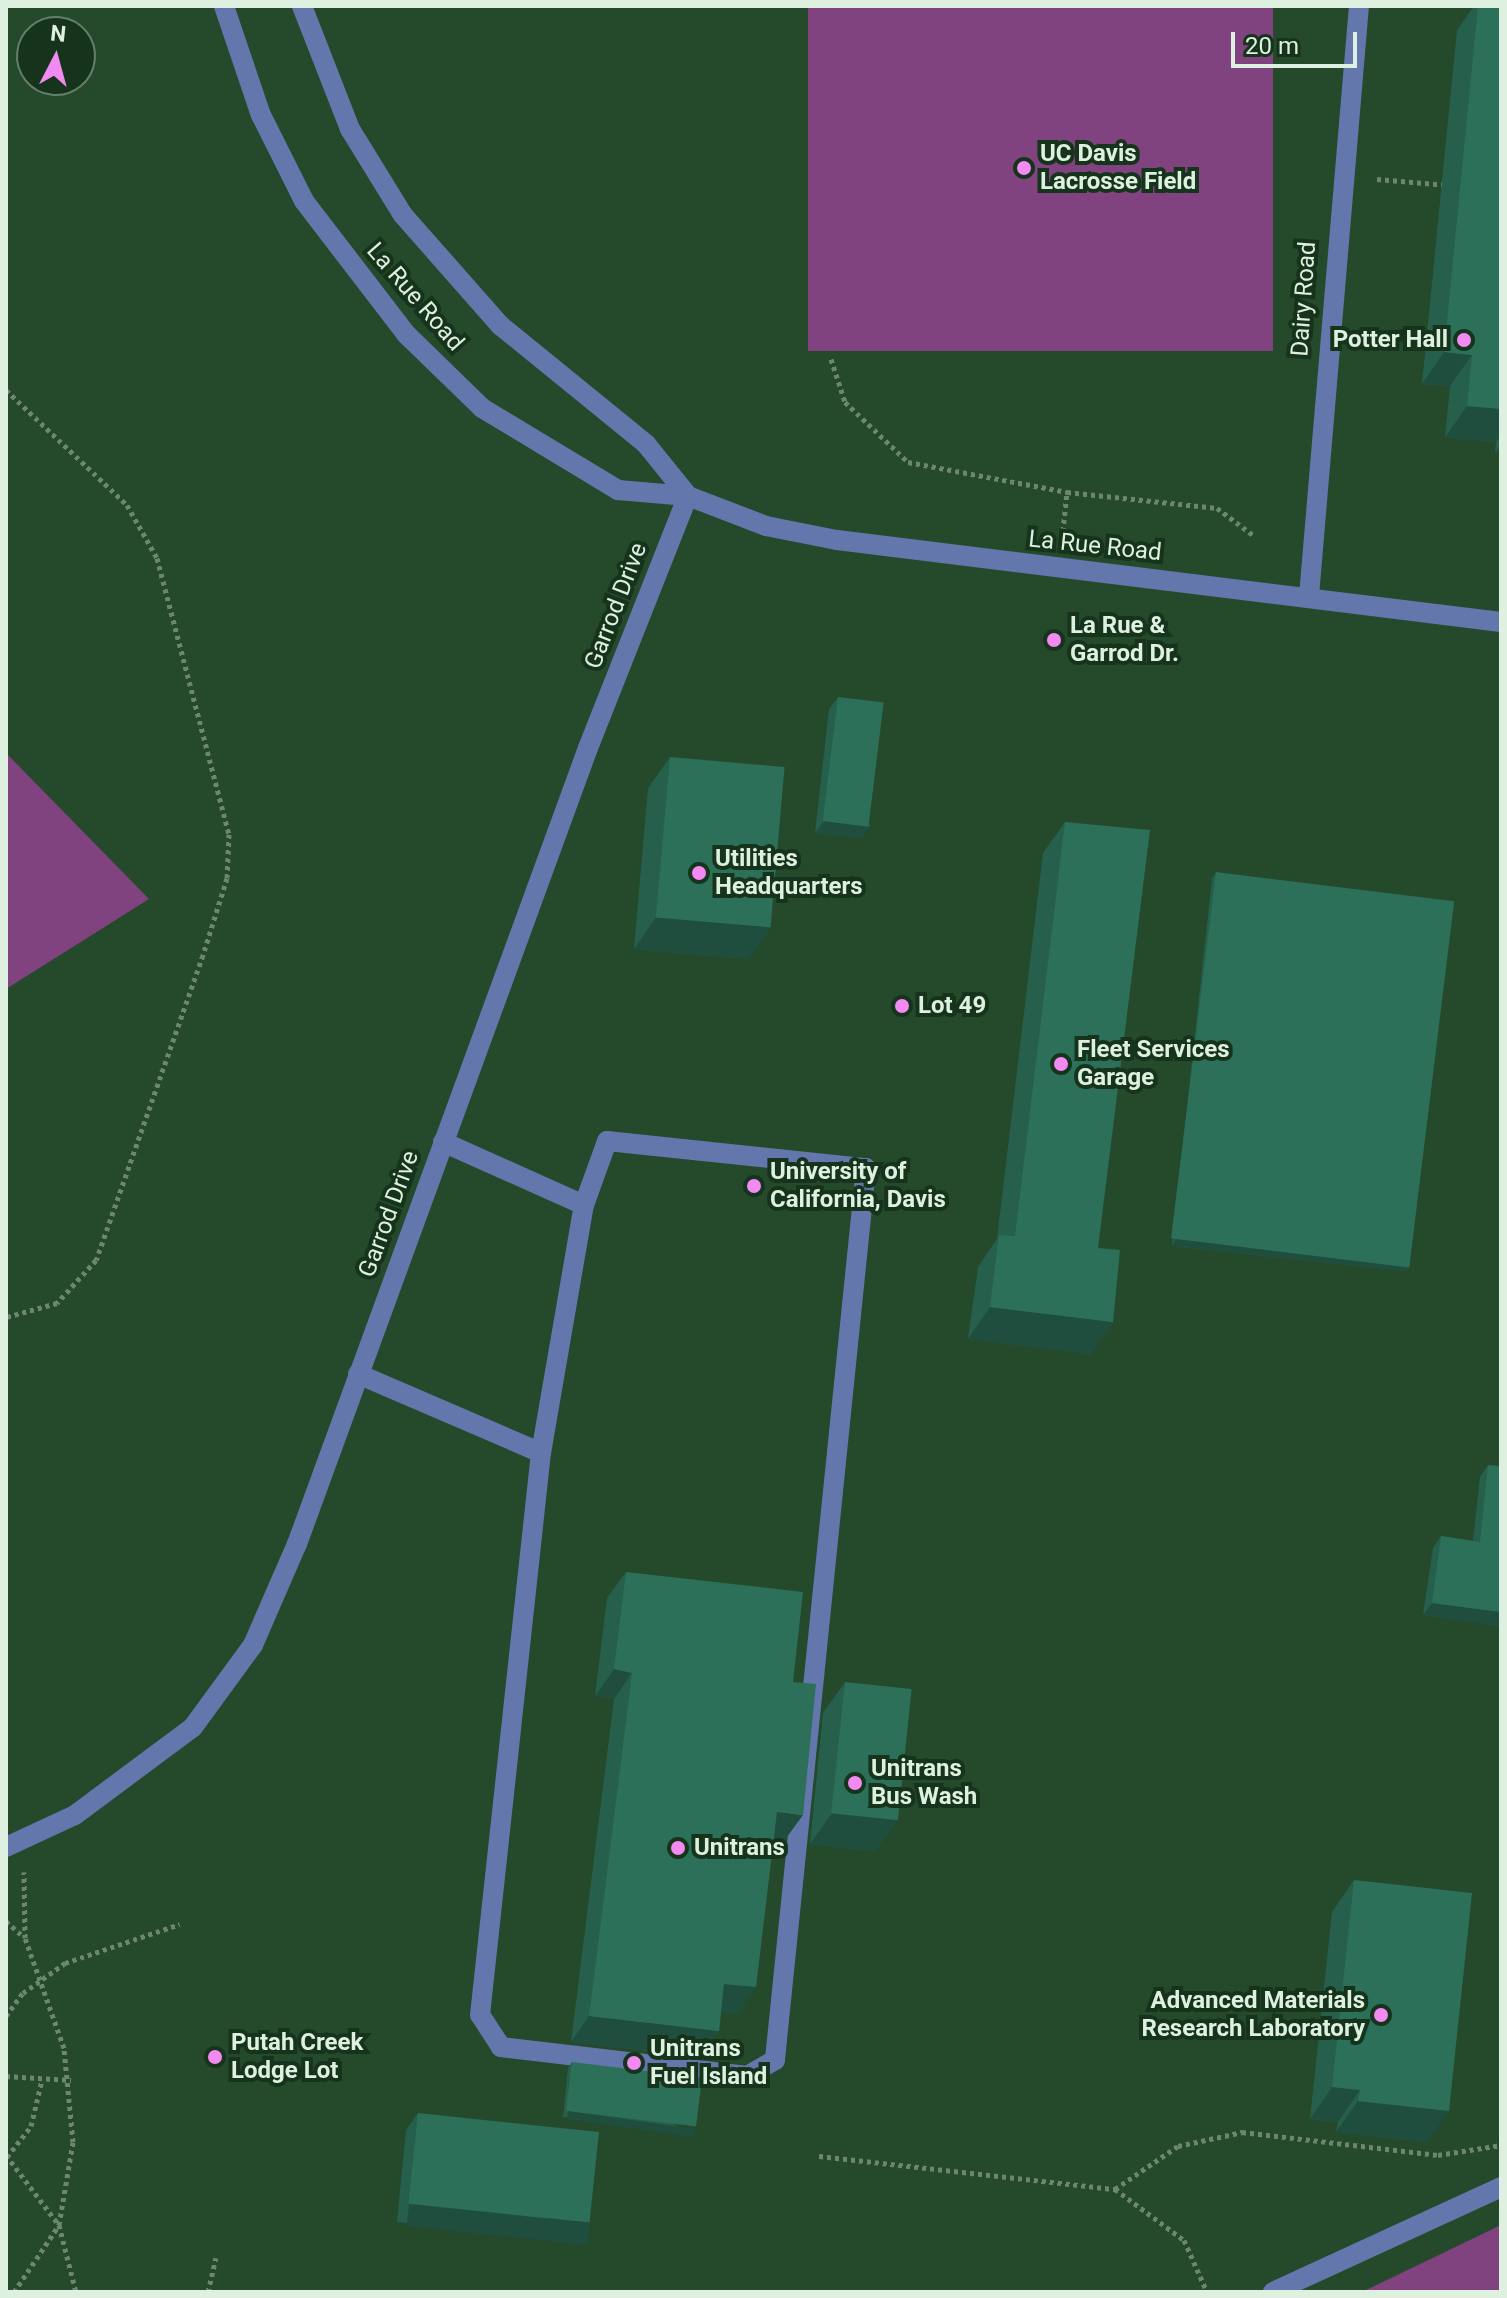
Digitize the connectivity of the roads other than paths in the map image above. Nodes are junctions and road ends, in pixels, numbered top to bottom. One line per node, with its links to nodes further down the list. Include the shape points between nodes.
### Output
1 (224, 6): 4 (street, La Rue Road, via 261,115 304,201 406,334 482,408 551,456 618,490)
2 (302, 6): 4 (street, La Rue Road, via 350,129 403,215 501,326 646,444)
3 (1359, 6): 5 (street, Dairy Road)
4 (688, 496): 5 (street, La Rue Road, via 766,526 837,540); 7 (street, Garrod Drive)
5 (1309, 596): 6 (street, La Rue Road)
6 (1501, 622)
7 (443, 1142): 8 (street); 9 (street, Garrod Drive)
8 (584, 1205): 10 (street); 10 (street, via 607,1141 866,1168 775,2060 747,2076 501,2047 480,2015)
9 (358, 1374): 10 (street); 11 (street, Garrod Drive, via 253,1645 193,1727 75,1815)
10 (541, 1453)
11 (6, 1847)
12 (1501, 2187): 13 (street)
13 (1273, 2292)

